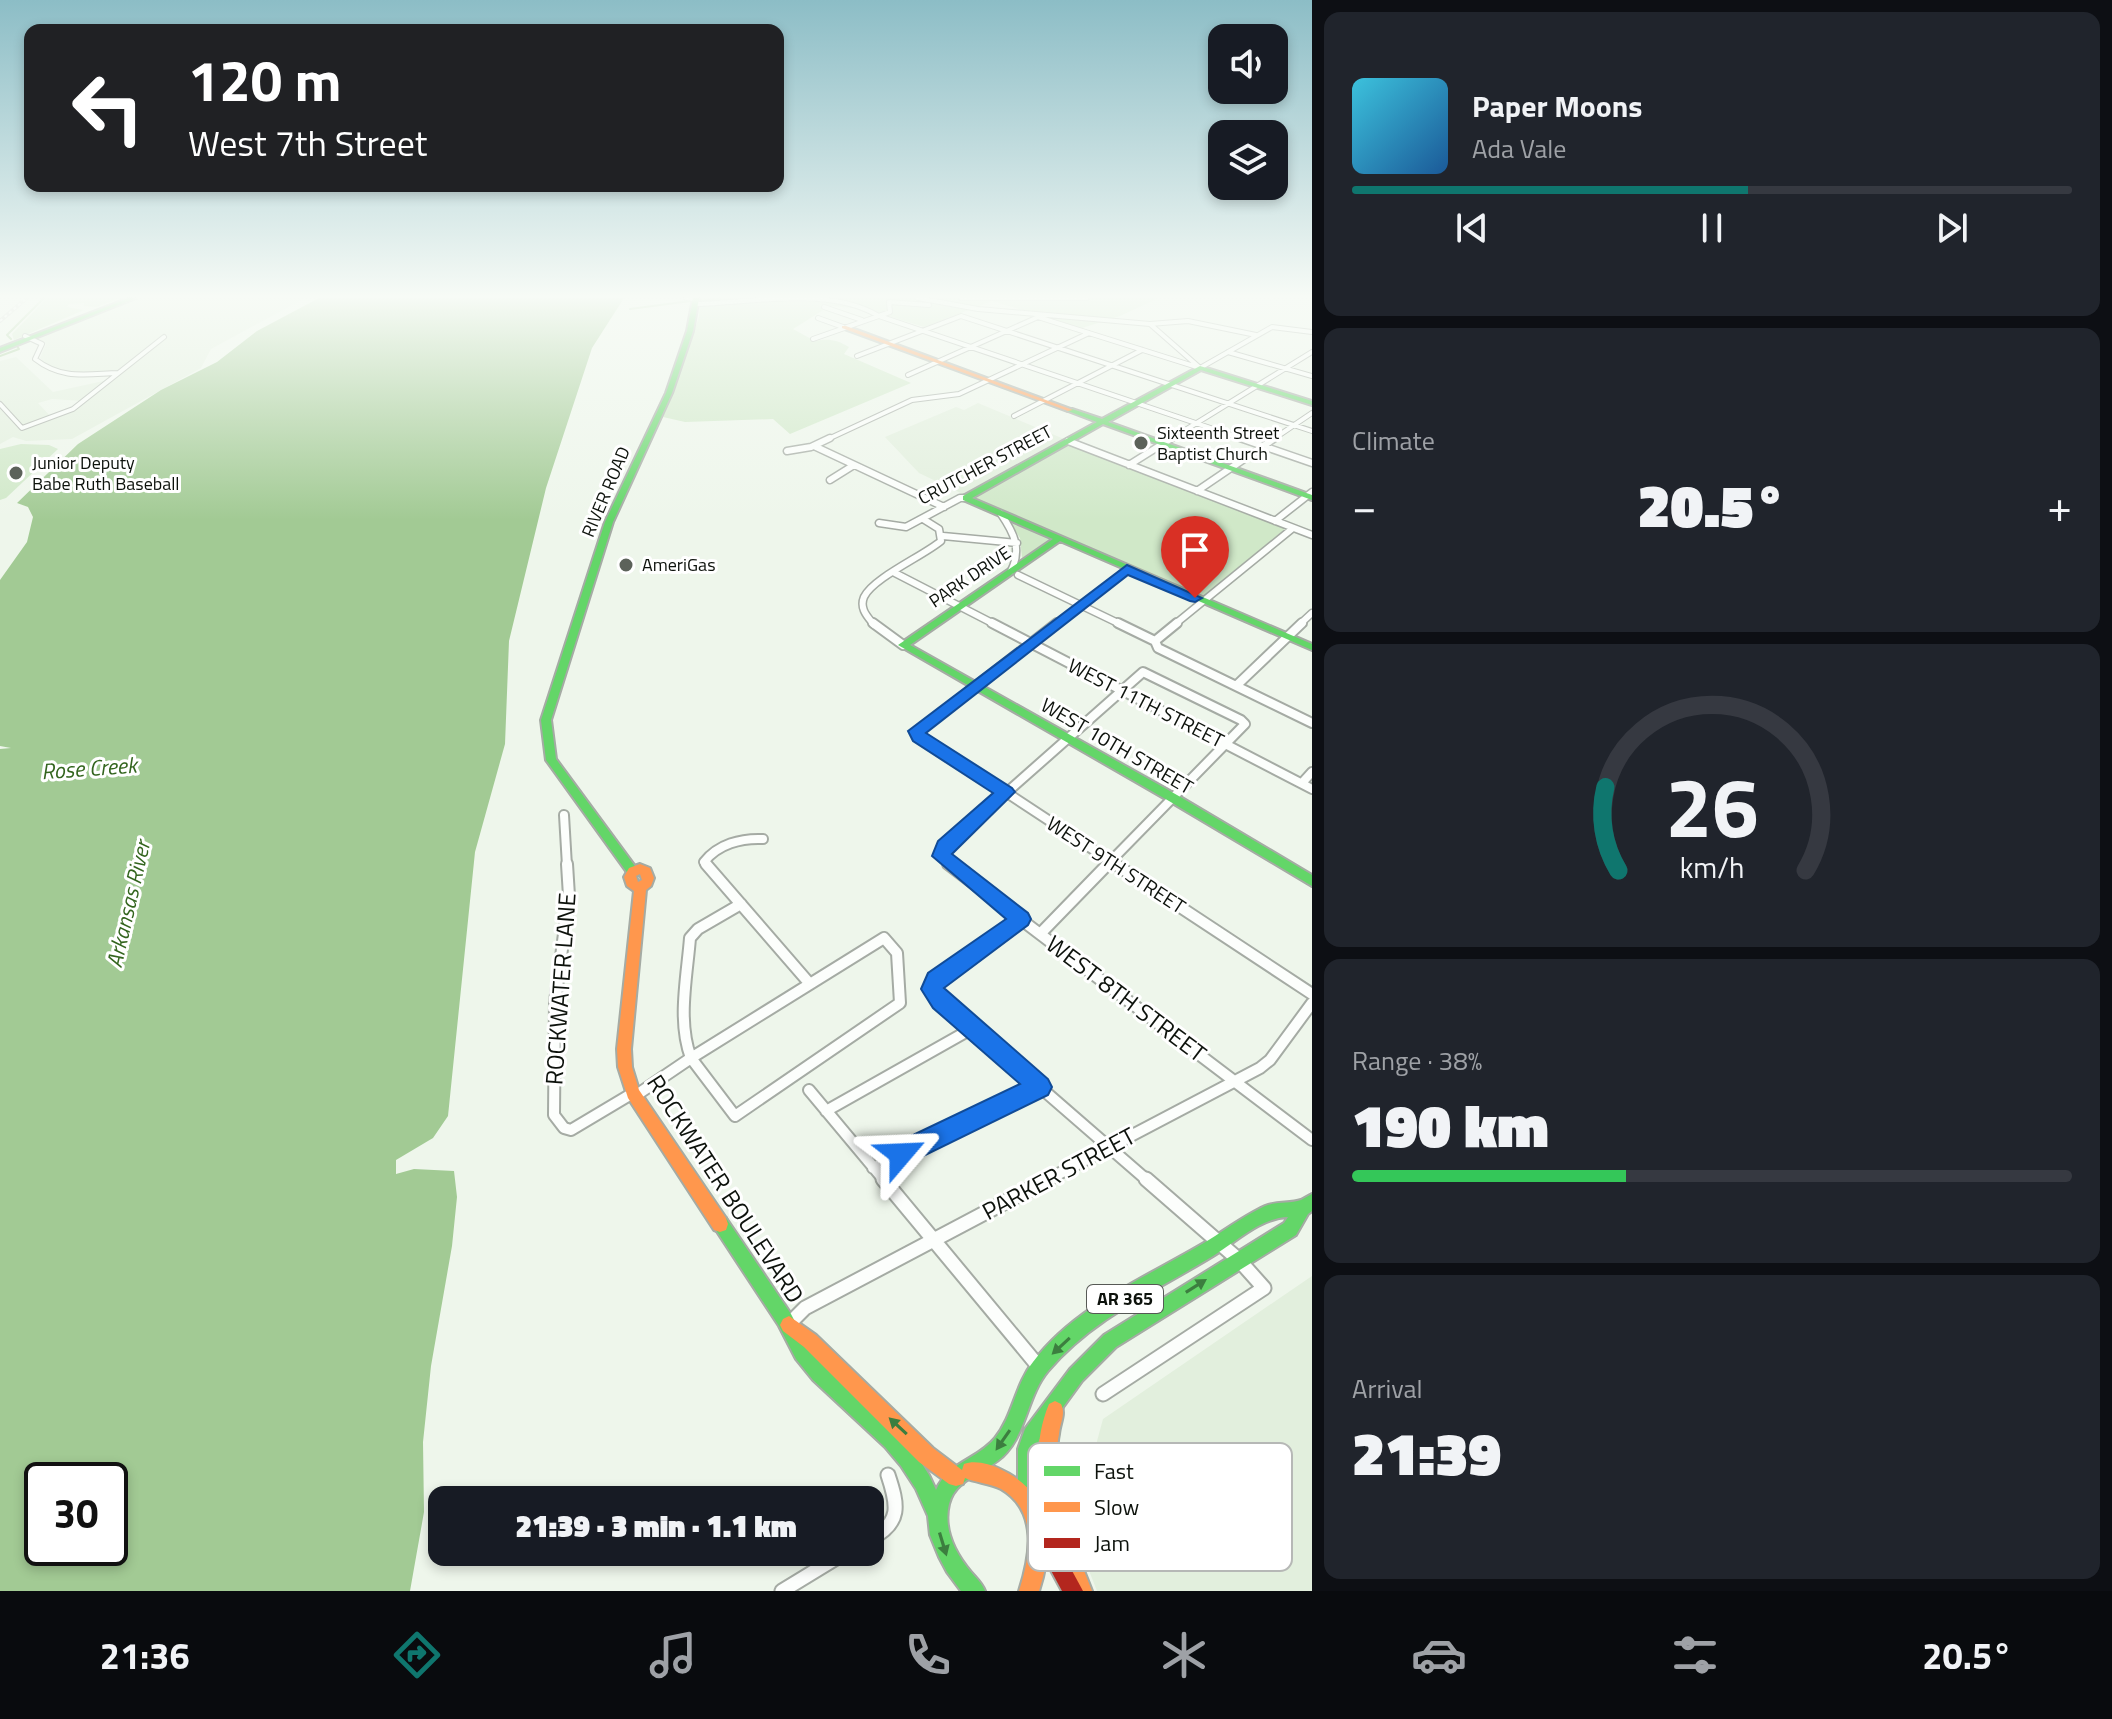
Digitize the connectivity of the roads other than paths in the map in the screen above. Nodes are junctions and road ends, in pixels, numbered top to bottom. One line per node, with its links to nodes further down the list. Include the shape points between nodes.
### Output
1 (50, 372): 12 (street)
2 (676, 372): 70 (street, RIVER ROAD, via 609,522 547,712)
3 (914, 372): 13 (street)
4 (968, 372): 14 (street)
5 (1005, 372): 14 (street)
6 (1052, 372): 15 (street)
7 (1098, 372): 15 (street)
8 (1134, 372): 16 (street)
9 (1192, 372): 16 (street, CRUTCHER STREET)
10 (1214, 372): 17 (street)
11 (1280, 372): 17 (street)
12 (119, 373): 21 (street, via 73,409 22,428)
13 (908, 375)
14 (989, 380): 18 (street); 31 (street, via 959,394 912,400)
15 (1080, 382): 18 (street); 19 (street)
16 (1169, 384): 19 (street, CRUTCHER STREET); 22 (street)
17 (1258, 386): 20 (street); 22 (street)
18 (1045, 400): 24 (street); 25 (street)
19 (1138, 402): 25 (street, CRUTCHER STREET); 26 (street)
20 (1312, 403)
21 (0, 404)
22 (1228, 404): 26 (street); 27 (street)
23 (1312, 413): 27 (street)
24 (1014, 416)
25 (1103, 422): 29 (street, CRUTCHER STREET); 30 (street)
26 (1197, 423): 30 (street); 32 (street)
27 (1294, 425): 28 (street); 32 (street)
28 (1312, 431)
29 (1068, 441): 36 (street); 41 (street, CRUTCHER STREET)
30 (1164, 444): 36 (street); 37 (street)
31 (814, 446): 33 (street); 35 (street)
32 (1265, 446): 34 (street); 37 (street)
33 (787, 451)
34 (1312, 463)
35 (854, 465): 38 (street); 42 (street)
36 (1129, 465): 39 (street)
37 (1232, 469): 39 (street); 40 (street)
38 (830, 480)
39 (1197, 491): 45 (street)
40 (1310, 495): 45 (street)
41 (966, 498): 42 (street, CRUTCHER STREET); 43 (street)
42 (944, 507): 44 (street, CRUTCHER STREET)
43 (1001, 514): 50 (street); 51 (street)
44 (923, 519): 46 (street, CRUTCHER STREET, via 906,527); 49 (street)
45 (1275, 521): 47 (street)
46 (879, 523)
47 (1293, 528): 48 (street); 55 (street)
48 (1312, 535)
49 (943, 536): 51 (street); 53 (street, via 933,549)
50 (1058, 539): 52 (street); 54 (street, PARK DRIVE)
51 (1017, 543): 54 (street)
52 (1127, 570): 55 (street); 56 (street)
53 (895, 573): 57 (street, WEST 11TH STREET); 62 (street, via 869,589 861,606 871,624)
54 (1014, 573): 56 (street); 57 (street, PARK DRIVE)
55 (1205, 601): 59 (street); 60 (street)
56 (1080, 605): 60 (street); 61 (street)
57 (959, 606): 61 (street, WEST 11TH STREET); 62 (street, PARK DRIVE)
58 (1312, 613): 59 (street)
59 (1288, 636): 63 (street); 65 (street)
60 (1155, 641): 65 (street, via 1158,648)
61 (1031, 643): 64 (street); 66 (street, WEST 11TH STREET)
62 (903, 645): 64 (street, WEST 10TH STREET)
63 (1312, 647)
64 (975, 685): 68 (street, WEST 10TH STREET); 74 (street, WEST 9TH STREET, via 916,731)
65 (1236, 686): 67 (street)
66 (1122, 690): 68 (street); 69 (street, WEST 11TH STREET); 69 (street, via 1143,672 1241,720 1245,724)
67 (1312, 723)
68 (1067, 738): 74 (street); 75 (street, WEST 10TH STREET)
69 (1224, 743): 72 (street, WEST 11TH STREET); 75 (street)
70 (547, 750): 91 (street, ROCKWATER BOULEVARD, via 633,872 630,881 640,887 624,1049)
71 (1312, 772): 72 (street)
72 (1302, 783): 73 (street, WEST 11TH STREET)
73 (1312, 789)
74 (1006, 792): 78 (street, WEST 9TH STREET); 81 (street, WEST 8TH STREET, via 941,856)
75 (1173, 798): 78 (street); 79 (street, WEST 10TH STREET)
76 (564, 815): 91 (street, ROCKWATER LANE, via 569,896 555,1002 554,1115 571,1130)
77 (763, 839): 80 (street, via 710,852 704,862)
78 (1111, 861): 82 (street); 84 (street, WEST 9TH STREET)
79 (1312, 881)
80 (741, 904): 83 (street); 87 (street, via 690,938 685,1042)
81 (1021, 919): 82 (street, WEST 8TH STREET); 86 (street, via 936,980 932,989)
82 (1040, 934): 88 (street, WEST 8TH STREET)
83 (810, 984): 87 (street); 87 (street, via 884,938 897,953 900,1003 735,1116)
84 (1312, 994)
85 (1312, 1003): 88 (street, PARKER STREET, via 1270,1060)
86 (973, 1028): 89 (street); 92 (street)
87 (692, 1059): 91 (street)
88 (1235, 1082): 93 (street, WEST 8TH STREET); 94 (street, PARKER STREET)
89 (1040, 1087): 94 (street); 95 (street)
90 (809, 1090): 92 (street)
91 (634, 1094): 100 (street, ROCKWATER BOULEVARD)
92 (826, 1111): 95 (street)
93 (1312, 1140)
94 (1110, 1147): 97 (street, PARKER STREET); 98 (street)
95 (873, 1168): 97 (street)
96 (1307, 1205): 98 (street, AR 365, via 1274,1210); 99 (street, AR 365, via 1290,1229)
97 (934, 1240): 100 (street, PARKER STREET, via 805,1308); 101 (street)
98 (1219, 1242): 99 (street); 101 (street, AR 365, one-way to 101, via 1093,1318)
99 (1239, 1260): 102 (street, via 1264,1288); 103 (street, AR 365, one-way to 99, via 1110,1341)
100 (788, 1325): 107 (street, ROCKWATER BOULEVARD, one-way to 100, via 926,1455); 111 (street, ROCKWATER BOULEVARD, via 807,1359 917,1464)
101 (1040, 1368): 107 (street, AR 365, one-way to 107, via 1006,1439 987,1460)
102 (1103, 1394)
103 (1059, 1400): 104 (street); 105 (street, AR 365)
104 (1029, 1443)
105 (1046, 1443)
106 (1028, 1446): 109 (street)
107 (960, 1474): 110 (street, via 985,1470 1008,1480); 111 (street, via 944,1492)
108 (888, 1475): 112 (street, via 896,1507)
109 (1028, 1484)
110 (1028, 1504)
111 (938, 1518): 114 (street, ROCKWATER BOULEVARD, one-way to 114, via 939,1537)
112 (884, 1531)
113 (823, 1566): 118 (street)
114 (953, 1569): 119 (street, ROCKWATER BOULEVARD); 120 (street)
115 (1037, 1571): 121 (street)
116 (1062, 1571): 122 (street)
117 (1074, 1571): 123 (street, AR 365)
118 (782, 1591)
119 (962, 1591)
120 (975, 1591)
121 (1029, 1591)
122 (1073, 1591)
123 (1082, 1591)

